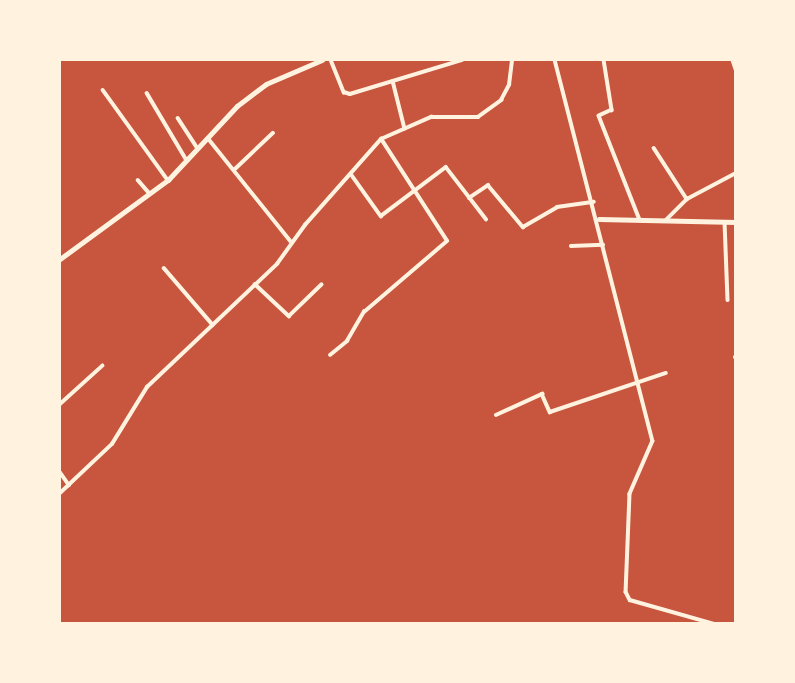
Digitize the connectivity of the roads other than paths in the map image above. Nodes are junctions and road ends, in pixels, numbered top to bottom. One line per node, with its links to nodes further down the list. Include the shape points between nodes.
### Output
1 (322, 60): 15 (main road, via 266,84)
2 (331, 60): 9 (street, via 344,92)
3 (462, 60): 9 (street)
4 (512, 60): 13 (street, via 502,100 478,117 431,117)
5 (555, 60): 29 (street)
6 (604, 60): 32 (street, via 612,110 600,116)
7 (733, 60): 8 (street)
8 (736, 69)
9 (393, 81): 13 (street)
10 (103, 90): 24 (street)
11 (146, 93): 19 (street)
12 (178, 118): 17 (street)
13 (405, 129): 16 (street)
14 (273, 133): 20 (street)
15 (207, 137): 17 (main road); 20 (street)
16 (382, 139): 22 (street); 25 (street)
17 (197, 148): 19 (main road)
18 (654, 148): 28 (street)
19 (186, 159): 24 (main road)
20 (235, 169): 36 (street)
21 (736, 173): 28 (street)
22 (351, 174): 25 (street, via 380,216); 36 (street)
23 (138, 180): 26 (street)
24 (168, 180): 26 (main road)
25 (414, 191): 27 (street, via 446,167); 45 (street, via 447,242 364,312 347,341)
26 (150, 195): 39 (main road)
27 (469, 198): 29 (street, via 488,185 523,228 557,207); 30 (street)
28 (687, 199): 33 (street)
29 (594, 202): 31 (street)
30 (486, 219)
31 (599, 219): 32 (main road); 37 (street)
32 (640, 220): 33 (main road)
33 (665, 221): 34 (main road)
34 (725, 222): 35 (main road); 43 (street)
35 (736, 222)
36 (292, 243): 41 (street)
37 (604, 245): 38 (street); 48 (street)
38 (570, 246)
39 (60, 259)
40 (164, 268): 44 (street)
41 (256, 284): 42 (street, via 289,316); 44 (street)
42 (321, 285)
43 (728, 300)
44 (214, 326): 52 (street, via 147,387 112,444)
45 (330, 355)
46 (102, 366): 49 (street)
47 (666, 373): 48 (street)
48 (640, 379): 50 (street, via 550,412 542,394); 54 (street, via 653,441 630,494 626,592 630,600)
49 (60, 404)
50 (496, 415)
51 (60, 472): 52 (street)
52 (69, 485): 53 (street)
53 (60, 493)
54 (715, 624)

